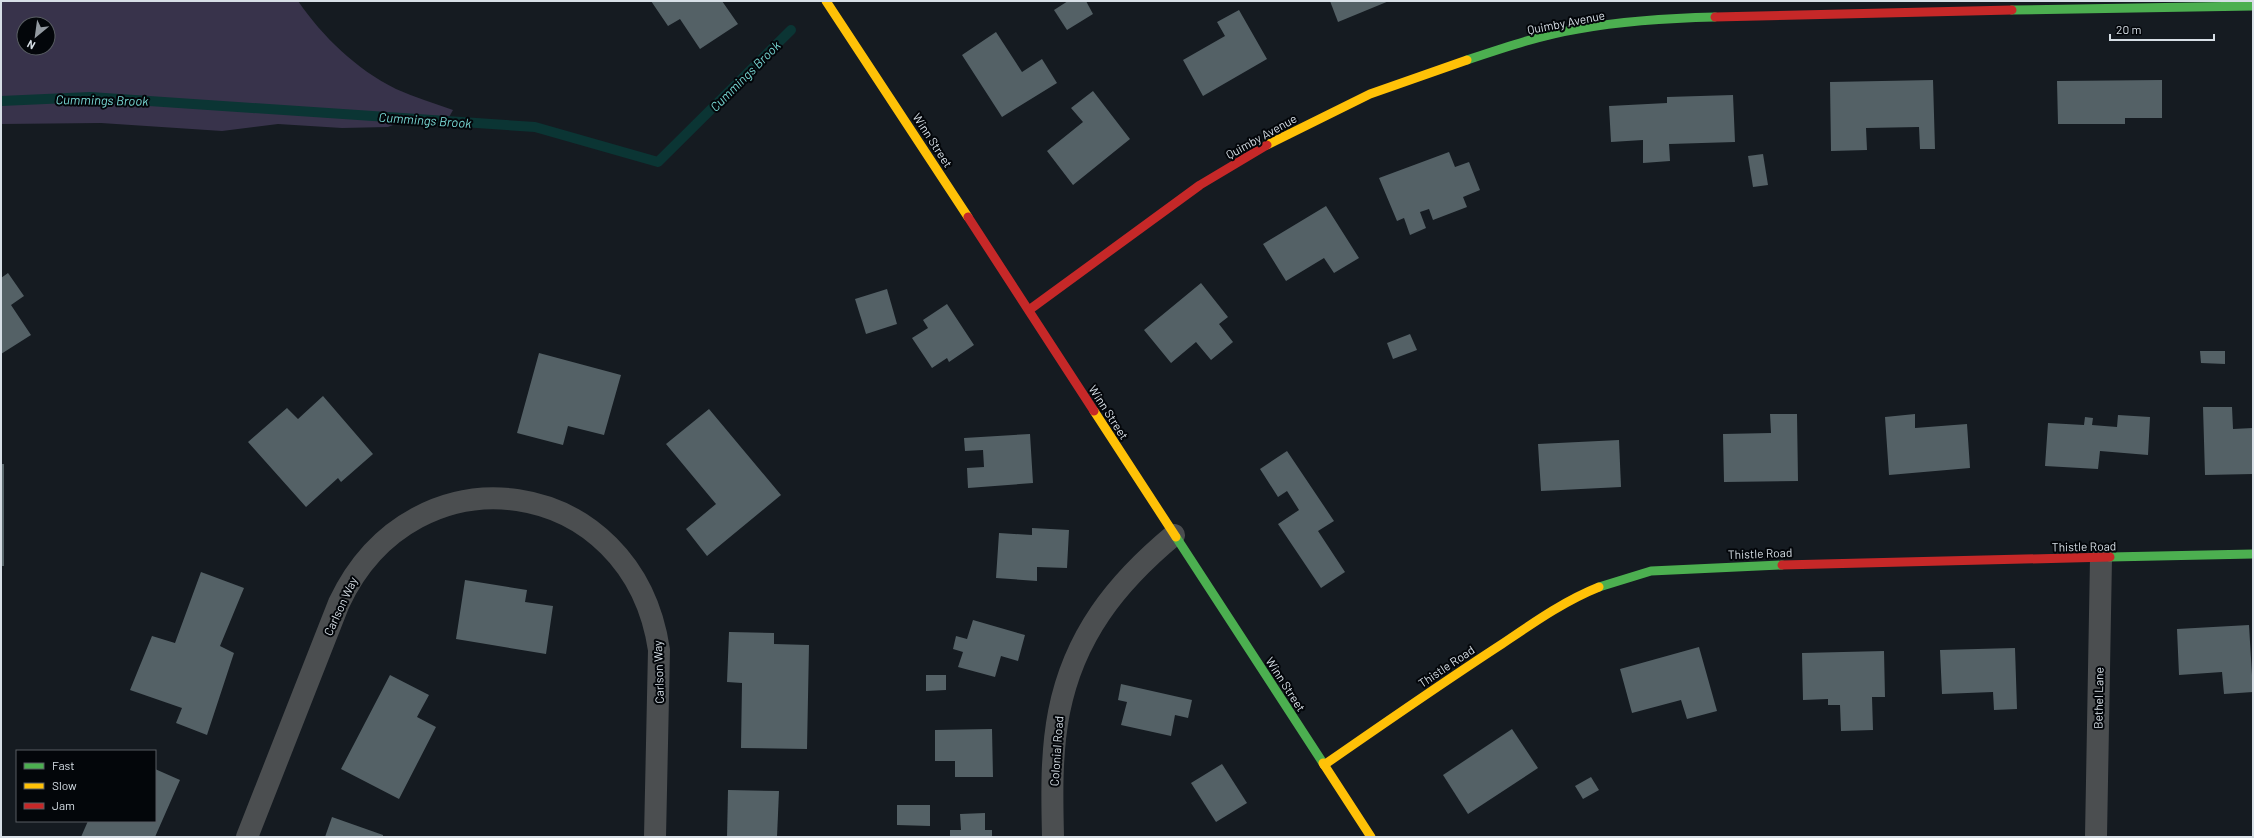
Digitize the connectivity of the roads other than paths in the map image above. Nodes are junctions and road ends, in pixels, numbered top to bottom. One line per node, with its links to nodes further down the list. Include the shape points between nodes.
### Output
1 (826, 1): 3 (street, Winn Street)
2 (2253, 6): 3 (street, Quimby Avenue, via 1678,18 1578,29 1506,47 1370,94 1276,140 1194,189)
3 (1028, 310): 4 (street, Winn Street)
4 (1174, 535): 7 (street, Winn Street); 10 (street, Colonial Road, via 1133,570 1117,589 1089,630 1074,664 1059,712 1054,748)
5 (2253, 554): 6 (street, Thistle Road)
6 (2100, 558): 7 (street, Thistle Road, via 1691,568 1651,572 1614,580 1582,594 1542,618 1455,674); 12 (street, Bethel Lane)
7 (1324, 765): 11 (street, Winn Street)
8 (248, 837): 9 (street, Carlson Way, via 339,603 357,570 382,541 414,518 450,504 488,498 526,501 551,509 580,523 596,534 624,561 644,594 656,630 659,656)
9 (655, 837)
10 (1053, 837)
11 (1371, 837)
12 (2096, 837)

